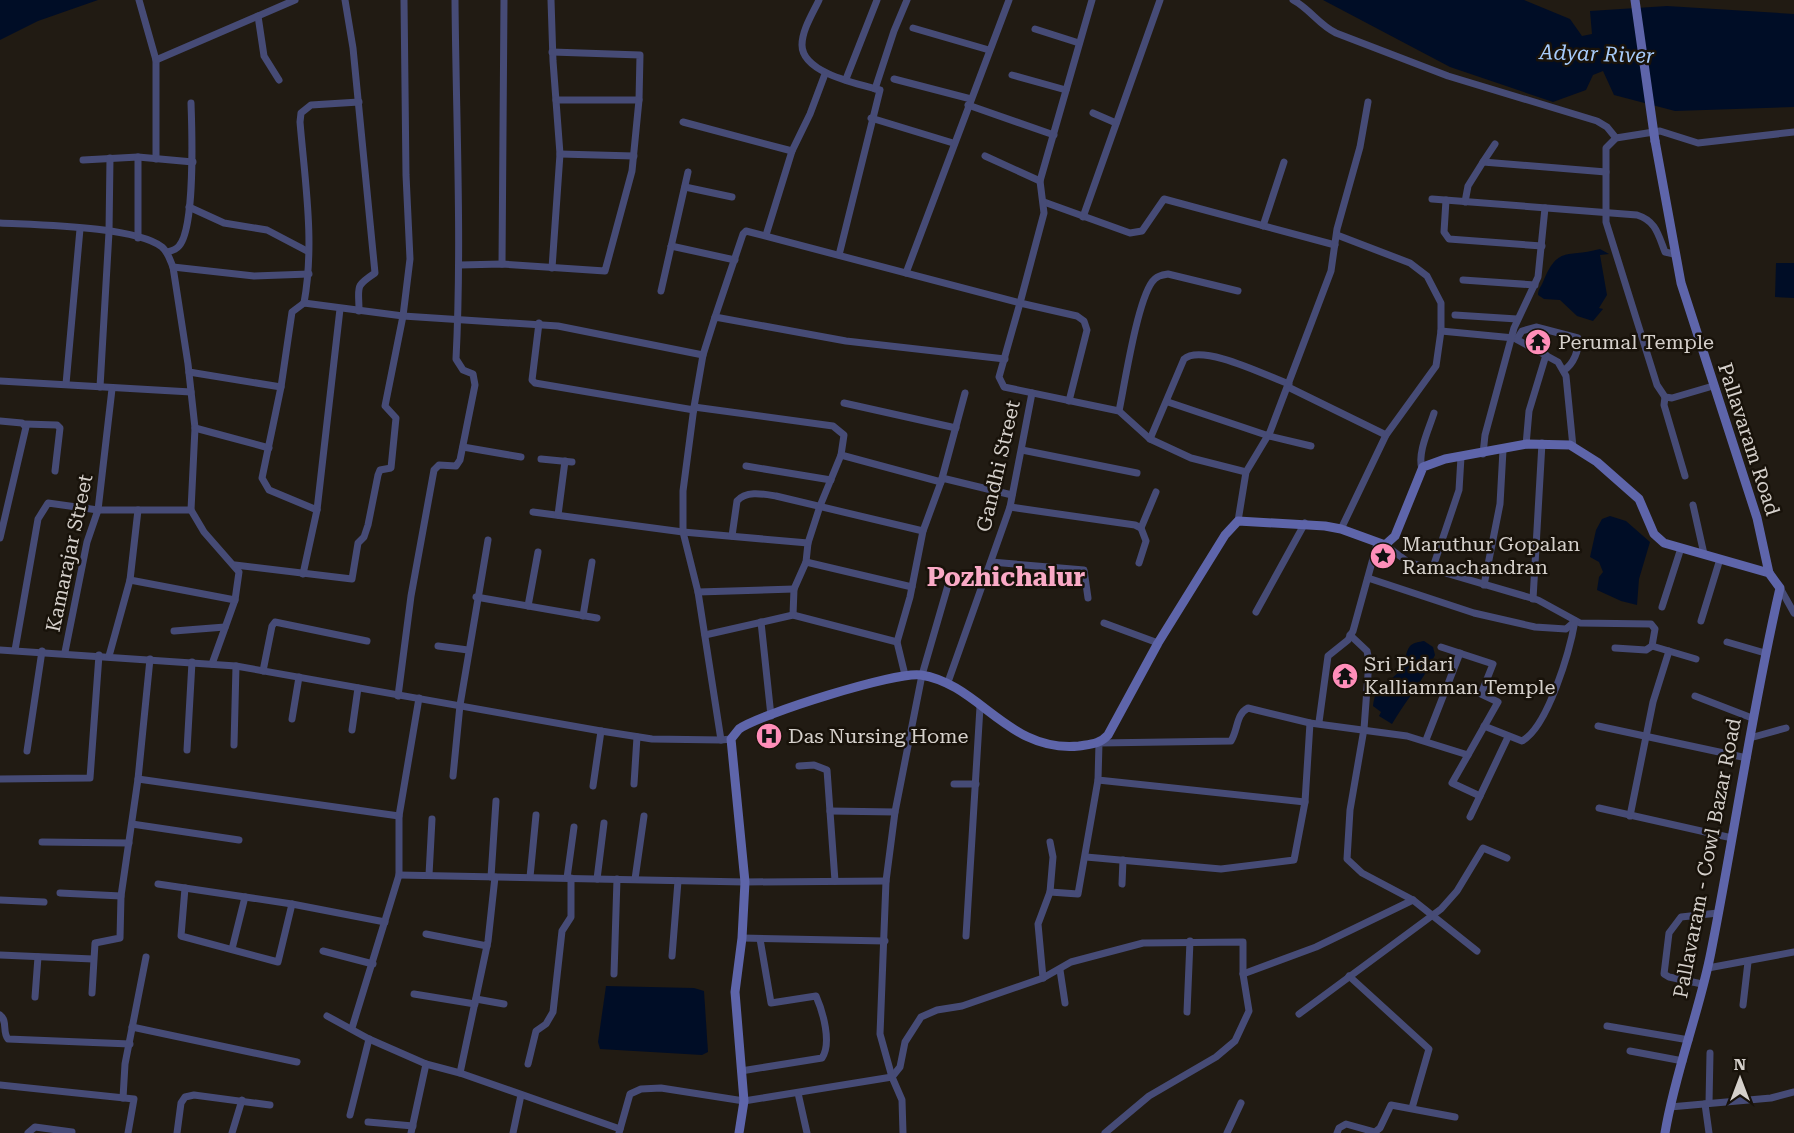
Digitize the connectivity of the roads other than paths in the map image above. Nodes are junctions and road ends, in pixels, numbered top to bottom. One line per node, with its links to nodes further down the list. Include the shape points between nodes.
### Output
1 (139, 0): 22 (street)
2 (295, 0): 16 (street)
3 (345, 0): 32 (street)
4 (404, 0): 99 (street, via 410,259)
5 (455, 0): 85 (street)
6 (504, 0): 84 (street)
7 (551, 0): 21 (street)
8 (819, 0): 23 (street, via 802,45 806,56)
9 (877, 0): 25 (street)
10 (907, 0): 28 (street)
11 (1009, 0): 20 (street)
12 (1092, 0): 19 (street)
13 (1160, 0): 39 (street)
14 (1293, 0): 42 (street, via 1306,7 1328,30 1454,78 1596,122)
15 (1635, 0): 81 (street, Pallavaram Road, bridge)
16 (258, 16): 22 (street); 27 (street, via 264,56)
17 (913, 28): 20 (street)
18 (1035, 29): 19 (street)
19 (1079, 43): 29 (street)
20 (989, 50): 33 (street)
21 (552, 52): 30 (street); 31 (street, via 640,55)
22 (156, 60): 51 (street)
23 (825, 74): 25 (street); 45 (street)
24 (1012, 75): 29 (street)
25 (846, 79): 28 (street)
26 (894, 79): 33 (street)
27 (279, 80)
28 (875, 89): 37 (street, via 879,90)
29 (1066, 90): 41 (street)
30 (556, 100): 31 (street); 46 (street)
31 (639, 100): 47 (street)
32 (359, 102): 79 (street, via 311,105 301,113 310,216); 97 (street, via 375,273 359,286)
33 (969, 102): 41 (street); 43 (street)
34 (1368, 102): 74 (street)
35 (191, 103): 53 (street)
36 (1093, 113): 39 (street)
37 (871, 118): 43 (street); 82 (street)
38 (683, 122): 45 (street)
39 (1116, 123): 68 (street)
40 (1794, 132): 42 (street, via 1698,143 1660,131)
41 (1054, 135): 58 (street)
42 (1617, 138): 57 (street, via 1606,148)
43 (953, 143): 88 (street)
44 (1495, 144): 55 (street)
45 (792, 151): 73 (street)
46 (561, 154): 47 (street); 87 (street)
47 (634, 156): 87 (street, via 605,271)
48 (985, 156): 58 (street)
49 (138, 157): 50 (street); 51 (street); 75 (street)
50 (110, 158): 52 (street); 72 (street)
51 (156, 159): 53 (street)
52 (83, 160)
53 (193, 162): 65 (street)
54 (1284, 162): 70 (street)
55 (1483, 162): 57 (street); 64 (street, via 1468,186)
56 (688, 172): 59 (street)
57 (1606, 172): 67 (street)
58 (1040, 181): 63 (street)
59 (685, 187): 60 (street); 77 (street)
60 (732, 196)
61 (1432, 199): 62 (street)
62 (1446, 200): 64 (street); 78 (street, via 1444,232 1449,239)
63 (1044, 202): 68 (street); 95 (street)
64 (1465, 202): 66 (street)
65 (189, 207): 79 (street, via 224,223 267,230); 80 (street, via 181,245)
66 (1545, 208): 67 (street); 78 (street)
67 (1605, 213): 81 (street, via 1648,219 1655,226 1665,252); 121 (street, via 1657,385)
68 (1083, 217): 70 (street, via 1137,234 1164,199)
69 (0, 222): 71 (street)
70 (1263, 226): 76 (street)
71 (80, 229): 72 (street); 112 (street)
72 (109, 232): 75 (street); 115 (street)
73 (766, 235): 82 (street); 83 (street, via 744,232)
74 (1337, 235): 76 (street); 104 (street, via 1410,263 1427,276 1441,303)
75 (138, 238): 80 (street)
76 (1335, 245): 113 (street, via 1331,271)
77 (671, 246): 83 (street); 92 (street)
78 (1542, 246): 91 (street)
79 (307, 250): 89 (street)
80 (167, 252): 86 (street)
81 (1674, 254): 114 (street, Pallavaram Road)
82 (839, 255): 88 (street)
83 (735, 260): 101 (street)
84 (502, 264): 85 (street); 87 (street)
85 (460, 265): 100 (street)
86 (173, 267): 89 (street, via 254,276); 110 (street)
87 (552, 268)
88 (906, 273): 95 (street)
89 (309, 274): 94 (street)
90 (1463, 280): 91 (street)
91 (1534, 285): 102 (street)
92 (661, 291)
93 (1238, 291): 126 (street, via 1168,274 1152,282 1142,306)
94 (304, 303): 96 (street); 116 (street, via 292,312)
95 (1020, 303): 108 (street); 122 (street, via 1084,321 1087,330)
96 (340, 309): 97 (street); 164 (street)
97 (359, 311): 99 (street)
98 (1455, 315): 102 (street)
99 (403, 316): 100 (street); 189 (street, via 385,406 396,418 391,466 378,475 368,525 358,543 353,578)
100 (458, 317): 103 (street); 138 (street, via 458,364 473,374 475,385)
101 (715, 317): 106 (street); 108 (street, via 846,341)
102 (1517, 319): 105 (street)
103 (539, 323): 106 (street); 125 (street, via 532,380 535,383)
104 (1441, 331): 105 (street); 132 (street, via 1436,366 1430,378)
105 (1514, 338): 107 (street); 109 (street, via 1536,327 1578,338 1571,364); 143 (street)
106 (703, 355): 125 (street)
107 (1546, 355): 109 (street); 136 (street, via 1534,391)
108 (1005, 358): 120 (street, via 999,377 1004,387)
109 (1564, 370): 139 (street)
110 (189, 372): 116 (street); 118 (street)
111 (0, 381): 112 (street)
112 (66, 384): 115 (street)
113 (1288, 385): 123 (street, via 1196,353 1184,359); 132 (street); 133 (street)
114 (1713, 386): 121 (street); 188 (street, Pallavaram Road, via 1757,518)
115 (100, 387): 117 (street)
116 (281, 387): 140 (street)
117 (112, 389): 118 (street); 161 (street, Kamarajar Street)
118 (191, 392): 130 (street)
119 (965, 393): 131 (street)
120 (1032, 393): 122 (street); 141 (street, Gandhi Street)
121 (1665, 397): 153 (street)
122 (1069, 401): 126 (street)
123 (1168, 402): 133 (street); 134 (street)
124 (844, 403): 131 (street)
125 (694, 408): 144 (street, via 833,426 844,435); 172 (street, via 683,491)
126 (1119, 411): 134 (street)
127 (1434, 413): 149 (street, via 1426,435)
128 (0, 420): 129 (street)
129 (26, 424): 150 (street, via 60,428); 174 (street)
130 (195, 428): 140 (street); 163 (street)
131 (956, 428): 155 (street)
132 (1386, 435): 170 (street)
133 (1269, 436): 137 (street); 151 (street)
134 (1150, 439): 151 (street, via 1191,458)
135 (1542, 443): 136 (street); 139 (street); 200 (street)
136 (1526, 445): 142 (street)
137 (1311, 446)
138 (463, 447): 145 (street); 246 (street, via 456,466 439,465 434,470)
139 (1573, 447): 178 (street, via 1597,462 1639,499 1658,539)
140 (269, 448): 164 (street, via 262,478 268,490)
141 (1022, 450): 152 (street); 157 (street, Gandhi Street)
142 (1503, 450): 143 (street); 193 (street, via 1500,504)
143 (1483, 454): 146 (street)
144 (841, 455): 154 (street); 155 (street)
145 (521, 457)
146 (1461, 458): 149 (street, via 1428,464); 187 (street, via 1459,490)
147 (541, 459): 166 (street, via 568,461)
148 (746, 465): 154 (street)
149 (1422, 469): 177 (street, via 1395,536)
150 (55, 471)
151 (1246, 472): 167 (street)
152 (1137, 473)
153 (1685, 476)
154 (831, 480): 159 (street)
155 (941, 480): 157 (street); 171 (street)
156 (1156, 492): 169 (street)
157 (1012, 495): 160 (street, Gandhi Street)
158 (1693, 505): 180 (street)
159 (820, 506): 171 (street); 173 (street, via 765,494 740,497); 176 (street)
160 (1010, 507): 169 (street); 184 (street, Gandhi Street)
161 (98, 510): 162 (street); 226 (street, via 48,503 44,507 38,519); 230 (street, Kamarajar Street, via 87,542)
162 (138, 510): 163 (street); 192 (street)
163 (191, 510): 186 (street, via 219,551)
164 (317, 510): 189 (street)
165 (533, 512): 166 (street)
166 (558, 515): 172 (street)
167 (1238, 521): 168 (street); 220 (street, via 1225,535)
168 (1305, 524): 170 (street); 204 (street)
169 (1141, 528): 185 (street, via 1146,541)
170 (1341, 529): 177 (street)
171 (923, 531): 194 (street)
172 (683, 532): 173 (street); 197 (street)
173 (732, 537): 176 (street)
174 (0, 538)
175 (488, 540): 198 (street)
176 (808, 543): 183 (street)
177 (1381, 544): 187 (street, via 1408,562); 191 (street)
178 (1681, 548): 180 (street); 203 (street)
179 (538, 552): 202 (street)
180 (1704, 554): 181 (street)
181 (1720, 559): 188 (street); 210 (street)
182 (592, 562): 207 (street)
183 (806, 562): 194 (street); 196 (street)
184 (991, 562): 199 (street, via 1084,570); 244 (street, Gandhi Street)
185 (1139, 563)
186 (236, 565): 189 (street); 201 (street, via 239,572)
187 (1432, 570): 193 (street)
188 (1769, 573): 195 (street)
189 (303, 574)
190 (951, 575): 242 (street)
191 (1368, 578): 209 (street, via 1474,613 1535,627 1566,629); 216 (street)
192 (130, 580): 201 (street); 234 (street)
193 (1484, 585): 200 (street)
194 (912, 587): 218 (street)
195 (1780, 588): 205 (street); 232 (street, Pallavaram - Cowl Bazar Road)
196 (794, 589): 197 (street); 206 (street)
197 (698, 592): 215 (street)
198 (476, 597): 202 (street); 227 (street)
199 (1088, 598)
200 (1533, 599): 209 (street, via 1551,605)
201 (235, 600): 213 (street)
202 (528, 606): 207 (street)
203 (1662, 607)
204 (1256, 612)
205 (1794, 613)
206 (793, 615): 211 (street); 218 (street)
207 (583, 616): 208 (street)
208 (597, 618)
209 (1575, 621): 222 (street, via 1599,625 1651,624 1655,629); 264 (street, via 1566,665 1532,733 1522,741)
210 (1701, 621)
211 (761, 622): 215 (street); 251 (street)
212 (1104, 623): 220 (street)
213 (225, 627): 214 (street); 238 (street)
214 (174, 631)
215 (705, 635): 268 (street)
216 (1350, 635): 254 (street, via 1328,656); 259 (street, via 1367,651)
217 (367, 641): 240 (street, via 275,622)
218 (897, 642): 241 (street)
219 (1727, 642): 232 (street)
220 (1158, 643): 269 (street, via 1108,735)
221 (438, 646): 227 (street)
222 (1652, 646): 224 (street, via 1646,650); 229 (street)
223 (1441, 647): 231 (street)
224 (1615, 648)
225 (0, 650): 226 (street)
226 (15, 650): 228 (street)
227 (468, 650): 249 (street)
228 (42, 651): 230 (street); 272 (street)
229 (1669, 651): 236 (street); 262 (street, via 1653,702)
230 (65, 652): 233 (street)
231 (1460, 653): 256 (street, via 1493,664 1481,694 1498,702); 267 (street)
232 (1766, 653): 252 (street, Pallavaram - Cowl Bazar Road)
233 (99, 655): 234 (street); 277 (street, via 90,778)
234 (109, 656): 235 (street)
235 (150, 659): 237 (street); 278 (street)
236 (1696, 659)
237 (192, 662): 238 (street); 271 (street)
238 (212, 664): 239 (street)
239 (236, 666): 240 (street); 270 (street)
240 (263, 671): 243 (street)
241 (905, 675): 242 (street); 251 (street, via 838,692)
242 (922, 675): 244 (street); 289 (street)
243 (299, 677): 245 (street); 253 (street)
244 (948, 682): 250 (street)
245 (358, 688): 246 (street); 260 (street)
246 (398, 696): 248 (street)
247 (1695, 696): 252 (street)
248 (419, 698): 249 (street); 291 (street)
249 (459, 705): 261 (street); 276 (street)
250 (980, 707): 269 (street, via 1043,743); 282 (street)
251 (771, 716): 266 (street, via 744,725)
252 (1752, 718): 265 (street, Pallavaram - Cowl Bazar Road)
253 (292, 719)
254 (1319, 722): 255 (street); 259 (street)
255 (1310, 723): 269 (street, via 1248,708 1240,714 1231,741); 286 (street)
256 (1484, 726): 264 (street); 273 (street)
257 (1598, 726): 262 (street)
258 (1786, 728): 265 (street)
259 (1364, 729): 267 (street); 327 (street, via 1350,810 1347,859 1362,873)
260 (352, 730)
261 (601, 731): 263 (street); 283 (street)
262 (1648, 736): 274 (street); 293 (street)
263 (637, 737): 268 (street); 280 (street)
264 (1508, 737): 284 (street)
265 (1750, 738): 274 (street, Pallavaram - Cowl Bazar Road)
266 (731, 739): 268 (street); 318 (street)
267 (1426, 740): 273 (street)
268 (721, 741)
269 (1099, 743): 279 (street)
270 (234, 745)
271 (186, 750)
272 (27, 751)
273 (1468, 755): 284 (street, via 1452,783)
274 (1747, 758): 299 (street, Pallavaram - Cowl Bazar Road)
275 (799, 766): 288 (street, via 814,765 828,770)
276 (453, 776)
277 (0, 779)
278 (138, 779): 291 (street); 297 (street)
279 (1098, 780): 286 (street); 304 (street)
280 (634, 784)
281 (954, 784): 282 (street)
282 (976, 784): 334 (street)
283 (593, 786)
284 (1480, 796): 294 (street)
285 (496, 801): 309 (street)
286 (1305, 802): 306 (street, via 1294,860 1221,869)
287 (1599, 808): 293 (street)
288 (830, 811): 289 (street); 316 (street)
289 (895, 812): 317 (street)
290 (536, 815): 310 (street)
291 (399, 816): 307 (street)
292 (644, 816): 314 (street)
293 (1630, 816): 299 (street)
294 (1470, 817)
295 (432, 819): 308 (street)
296 (604, 823): 312 (street)
297 (132, 824): 300 (street); 303 (street)
298 (574, 827): 311 (street)
299 (1732, 838): 330 (street, Pallavaram - Cowl Bazar Road)
300 (239, 840)
301 (42, 842): 303 (street)
302 (1050, 842): 322 (street)
303 (129, 843): 324 (street)
304 (1086, 857): 306 (street); 322 (street, via 1078,894)
305 (1507, 858): 331 (street, via 1483,848 1457,891 1441,909)
306 (1123, 860): 320 (street)
307 (399, 874): 308 (street); 332 (street)
308 (429, 875): 309 (street)
309 (493, 877): 310 (street); 339 (street)
310 (530, 877): 311 (street)
311 (569, 878): 312 (street); 380 (street, via 571,917 562,931 553,1012 536,1031)
312 (597, 879): 313 (street)
313 (617, 879): 314 (street); 353 (street)
314 (635, 879): 315 (street)
315 (678, 881): 318 (street); 345 (street)
316 (835, 881): 317 (street); 318 (street)
317 (886, 881): 337 (street)
318 (745, 882): 335 (street)
319 (158, 884): 321 (street)
320 (1122, 884)
321 (185, 888): 325 (street); 340 (street, via 181,936)
322 (1050, 892): 356 (street, via 1038,924)
323 (60, 893): 324 (street)
324 (121, 896): 348 (street, via 120,938 95,943)
325 (245, 897): 329 (street); 340 (street)
326 (0, 900): 328 (street)
327 (1413, 900): 331 (street); 354 (street, via 1316,947)
328 (45, 902)
329 (292, 904): 332 (street); 340 (street, via 278,962)
330 (1718, 912): 351 (street, Pallavaram - Cowl Bazar Road); 357 (street, via 1681,917 1669,933 1664,974)
331 (1429, 915): 342 (street); 355 (street)
332 (385, 922): 350 (street)
333 (426, 934): 339 (street)
334 (966, 936)
335 (742, 938): 336 (street); 381 (street, via 735,1007)
336 (760, 939): 337 (street); 381 (street, via 771,1003 816,996 823,1011 826,1052 822,1058)
337 (885, 941): 383 (street, via 880,1034)
338 (1191, 941): 352 (street, via 1143,943 1071,962); 354 (street, via 1243,942); 365 (street)
339 (487, 946): 361 (street)
340 (232, 950)
341 (323, 951): 350 (street)
342 (1477, 951)
343 (1794, 952): 349 (street)
344 (0, 955): 346 (street)
345 (672, 956)
346 (38, 957): 348 (street); 360 (street)
347 (146, 957): 370 (street)
348 (93, 959): 358 (street)
349 (1748, 962): 351 (street); 364 (street)
350 (373, 964): 371 (street)
351 (1708, 968): 357 (street, Pallavaram - Cowl Bazar Road)
352 (1060, 970): 356 (street); 362 (street)
353 (614, 974)
354 (1243, 974): 410 (street, via 1249,1011 1235,1041 1216,1057 1149,1096)
355 (1349, 976): 366 (street); 395 (street, via 1429,1049)
356 (1043, 978): 383 (street, via 921,1017 905,1042 900,1067)
357 (1702, 984): 373 (street, Pallavaram - Cowl Bazar Road)
358 (92, 993)
359 (414, 994): 361 (street)
360 (35, 997)
361 (475, 1002): 363 (street); 382 (street)
362 (1065, 1003)
363 (504, 1004)
364 (1743, 1005)
365 (1187, 1012)
366 (1299, 1014)
367 (0, 1015): 374 (street, via 5,1021 6,1038)
368 (327, 1016): 371 (street)
369 (1607, 1026): 373 (street)
370 (132, 1027): 374 (street); 378 (street)
371 (352, 1028): 372 (street)
372 (369, 1039): 379 (street); 396 (street)
373 (1689, 1040): 377 (street, Pallavaram - Cowl Bazar Road)
374 (130, 1044): 388 (street)
375 (1630, 1051): 377 (street)
376 (1710, 1053): 392 (street)
377 (1683, 1061): 394 (street, Pallavaram - Cowl Bazar Road)
378 (297, 1062)
379 (426, 1064): 382 (street); 399 (street)
380 (528, 1064)
381 (741, 1071): 390 (street)
382 (460, 1073): 387 (street)
383 (892, 1077): 386 (street); 409 (street, via 902,1100)
384 (0, 1085): 388 (street)
385 (1794, 1092): 392 (street, via 1771,1098)
386 (798, 1093): 390 (street); 408 (street)
387 (521, 1095): 400 (street); 406 (street)
388 (123, 1098): 403 (street, via 134,1100)
389 (242, 1100): 393 (street); 404 (street, via 185,1097); 405 (street)
390 (744, 1101): 400 (street, via 661,1088 634,1090); 407 (street)
391 (1241, 1103): 411 (street)
392 (1707, 1103): 394 (street); 414 (street)
393 (270, 1104)
394 (1670, 1107): 413 (street, Pallavaram - Cowl Bazar Road)
395 (1412, 1108): 397 (street); 412 (street, via 1388,1106 1375,1132 1346,1124)
396 (350, 1115)
397 (1455, 1117)
398 (368, 1122): 399 (street)
399 (412, 1129)
400 (620, 1131)
401 (72, 1132): 402 (street, via 35,1127)
402 (28, 1133)
403 (129, 1133)
404 (177, 1133)
405 (232, 1133)
406 (513, 1133)
407 (739, 1133)
408 (807, 1133)
409 (903, 1133)
410 (1105, 1133)
411 (1227, 1133)
412 (1337, 1133)
413 (1665, 1133)
414 (1709, 1133)

